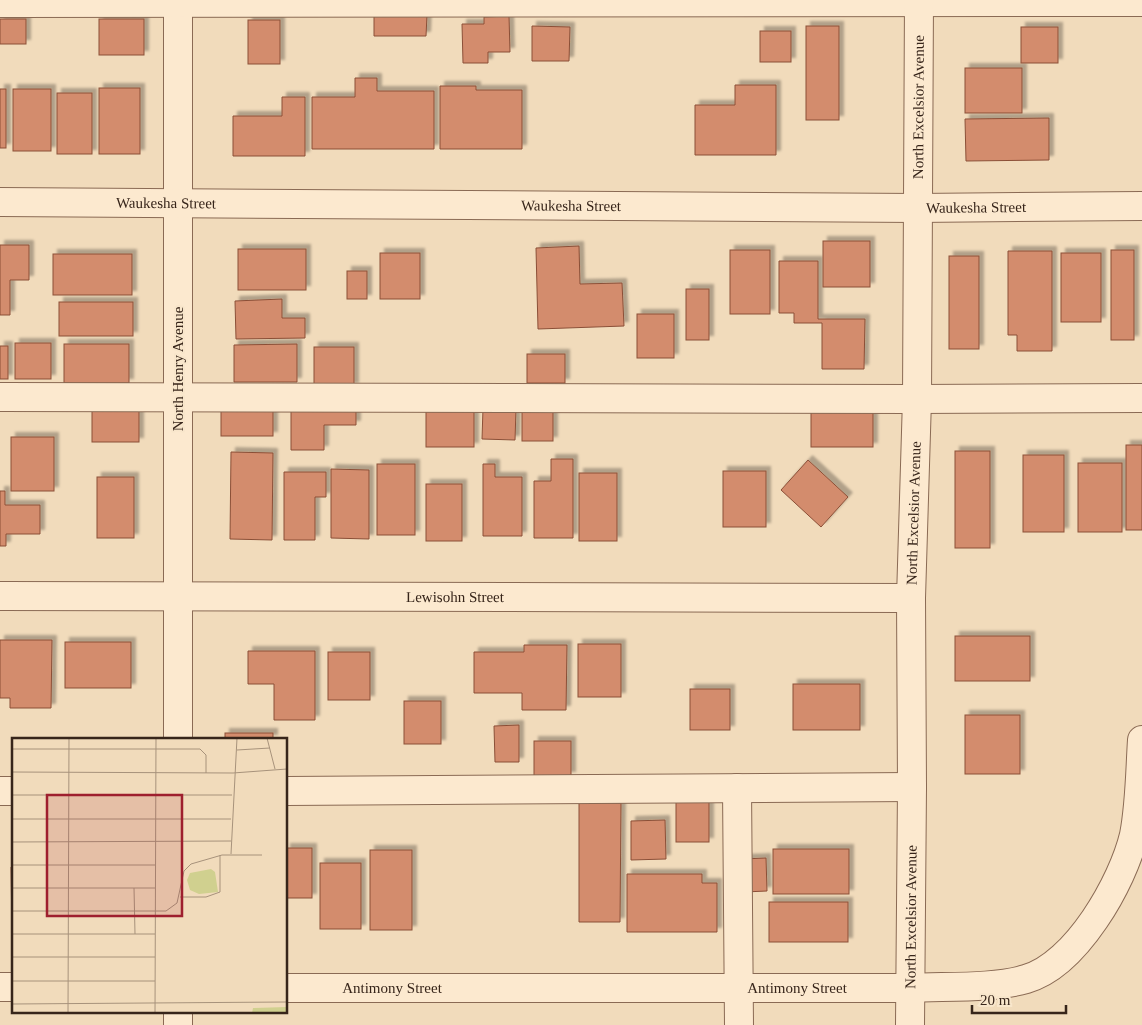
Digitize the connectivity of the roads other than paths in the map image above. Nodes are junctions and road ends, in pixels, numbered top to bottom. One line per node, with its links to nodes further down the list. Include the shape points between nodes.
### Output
1 (919, 1): 2 (street); 3 (street); 8 (street, North Excelsior Avenue)
2 (178, 2): 4 (street); 6 (street, North Henry Avenue)
3 (1142, 2)
4 (0, 3)
5 (0, 202): 6 (street, Waukesha Street)
6 (178, 203): 8 (street, Waukesha Street); 10 (street, North Henry Avenue)
7 (1142, 206): 8 (street, Waukesha Street)
8 (917, 208): 12 (street, North Excelsior Avenue)
9 (0, 396): 10 (street)
10 (178, 397): 12 (street); 14 (street, North Henry Avenue)
11 (1142, 398): 12 (street)
12 (917, 400): 15 (street, North Excelsior Avenue)
13 (0, 596): 14 (street, Lewisohn Street)
14 (179, 596): 15 (street, Lewisohn Street); 16 (street, North Henry Avenue)
15 (911, 598): 18 (street, North Excelsior Avenue)
16 (178, 738)
17 (1142, 740): 21 (street, Antimony Street)
18 (912, 787): 19 (street); 24 (street, North Excelsior Avenue)
19 (737, 788): 20 (street); 22 (street)
20 (288, 791)
21 (1133, 862): 24 (street, Antimony Street, via 1119,876 1097,917 1075,946 1053,965 1029,978 1006,984)
22 (739, 987): 23 (street, Antimony Street); 24 (street, Antimony Street); 27 (street)
23 (288, 988)
24 (909, 988): 28 (street, North Excelsior Avenue)
25 (178, 1012): 26 (street)
26 (178, 1025)
27 (738, 1025)
28 (910, 1025)

